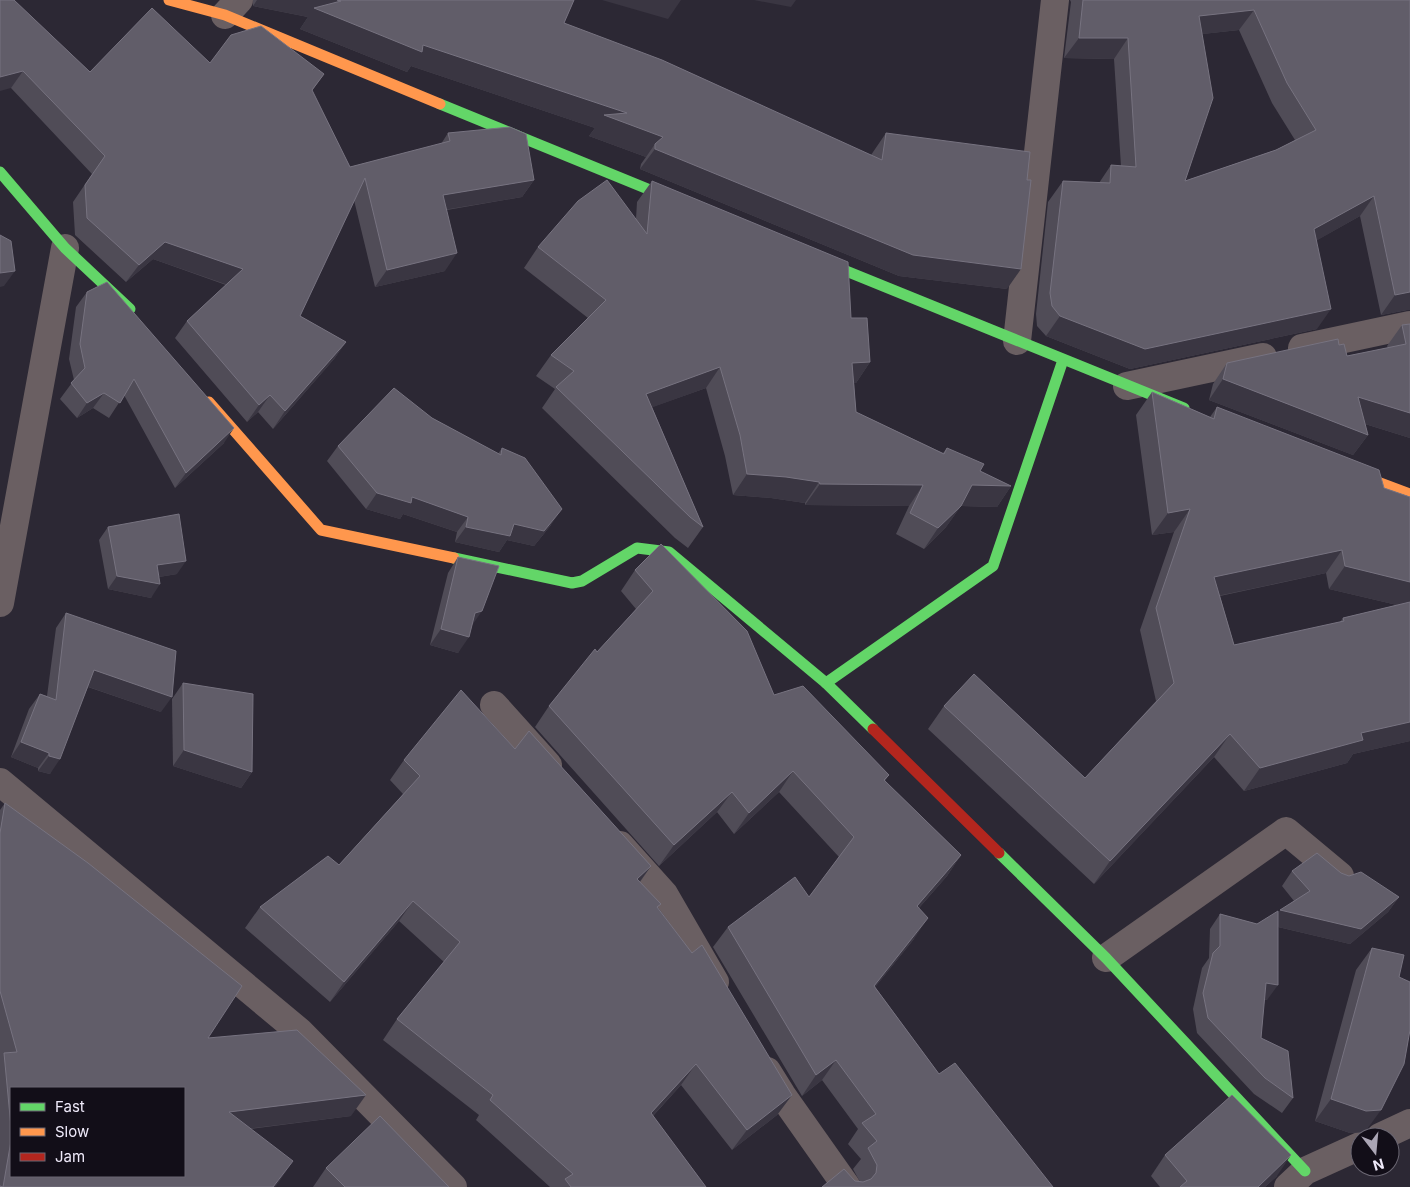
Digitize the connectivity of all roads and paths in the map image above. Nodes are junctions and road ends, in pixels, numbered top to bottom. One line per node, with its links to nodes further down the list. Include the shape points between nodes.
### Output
1 (169, 0): 3 (street)
2 (1056, 0): 10 (street)
3 (232, 7): 5 (street)
4 (0, 172): 6 (street)
5 (694, 208)
6 (65, 248): 8 (street, via 121,298); 17 (street)
7 (805, 254): 10 (street)
8 (140, 321)
9 (1410, 325): 12 (street)
10 (1017, 341): 11 (street)
11 (1063, 360): 12 (street); 18 (street, via 994,566)
12 (1127, 386): 14 (street)
13 (203, 395): 18 (street, via 321,530 572,583 637,548 669,552)
14 (1191, 410)
15 (1337, 466): 16 (street)
16 (1410, 494)
17 (0, 603)
18 (826, 683): 24 (street)
19 (494, 705): 21 (street)
20 (0, 782): 29 (street, via 300,1032)
21 (566, 785)
22 (605, 829): 25 (street, via 664,894)
23 (1340, 876): 24 (street, via 1286,831)
24 (1106, 958): 28 (street)
25 (728, 1003)
26 (752, 1045): 30 (street, via 782,1095)
27 (1350, 1151): 28 (street)
28 (1296, 1179)
29 (453, 1187)
30 (847, 1187)

